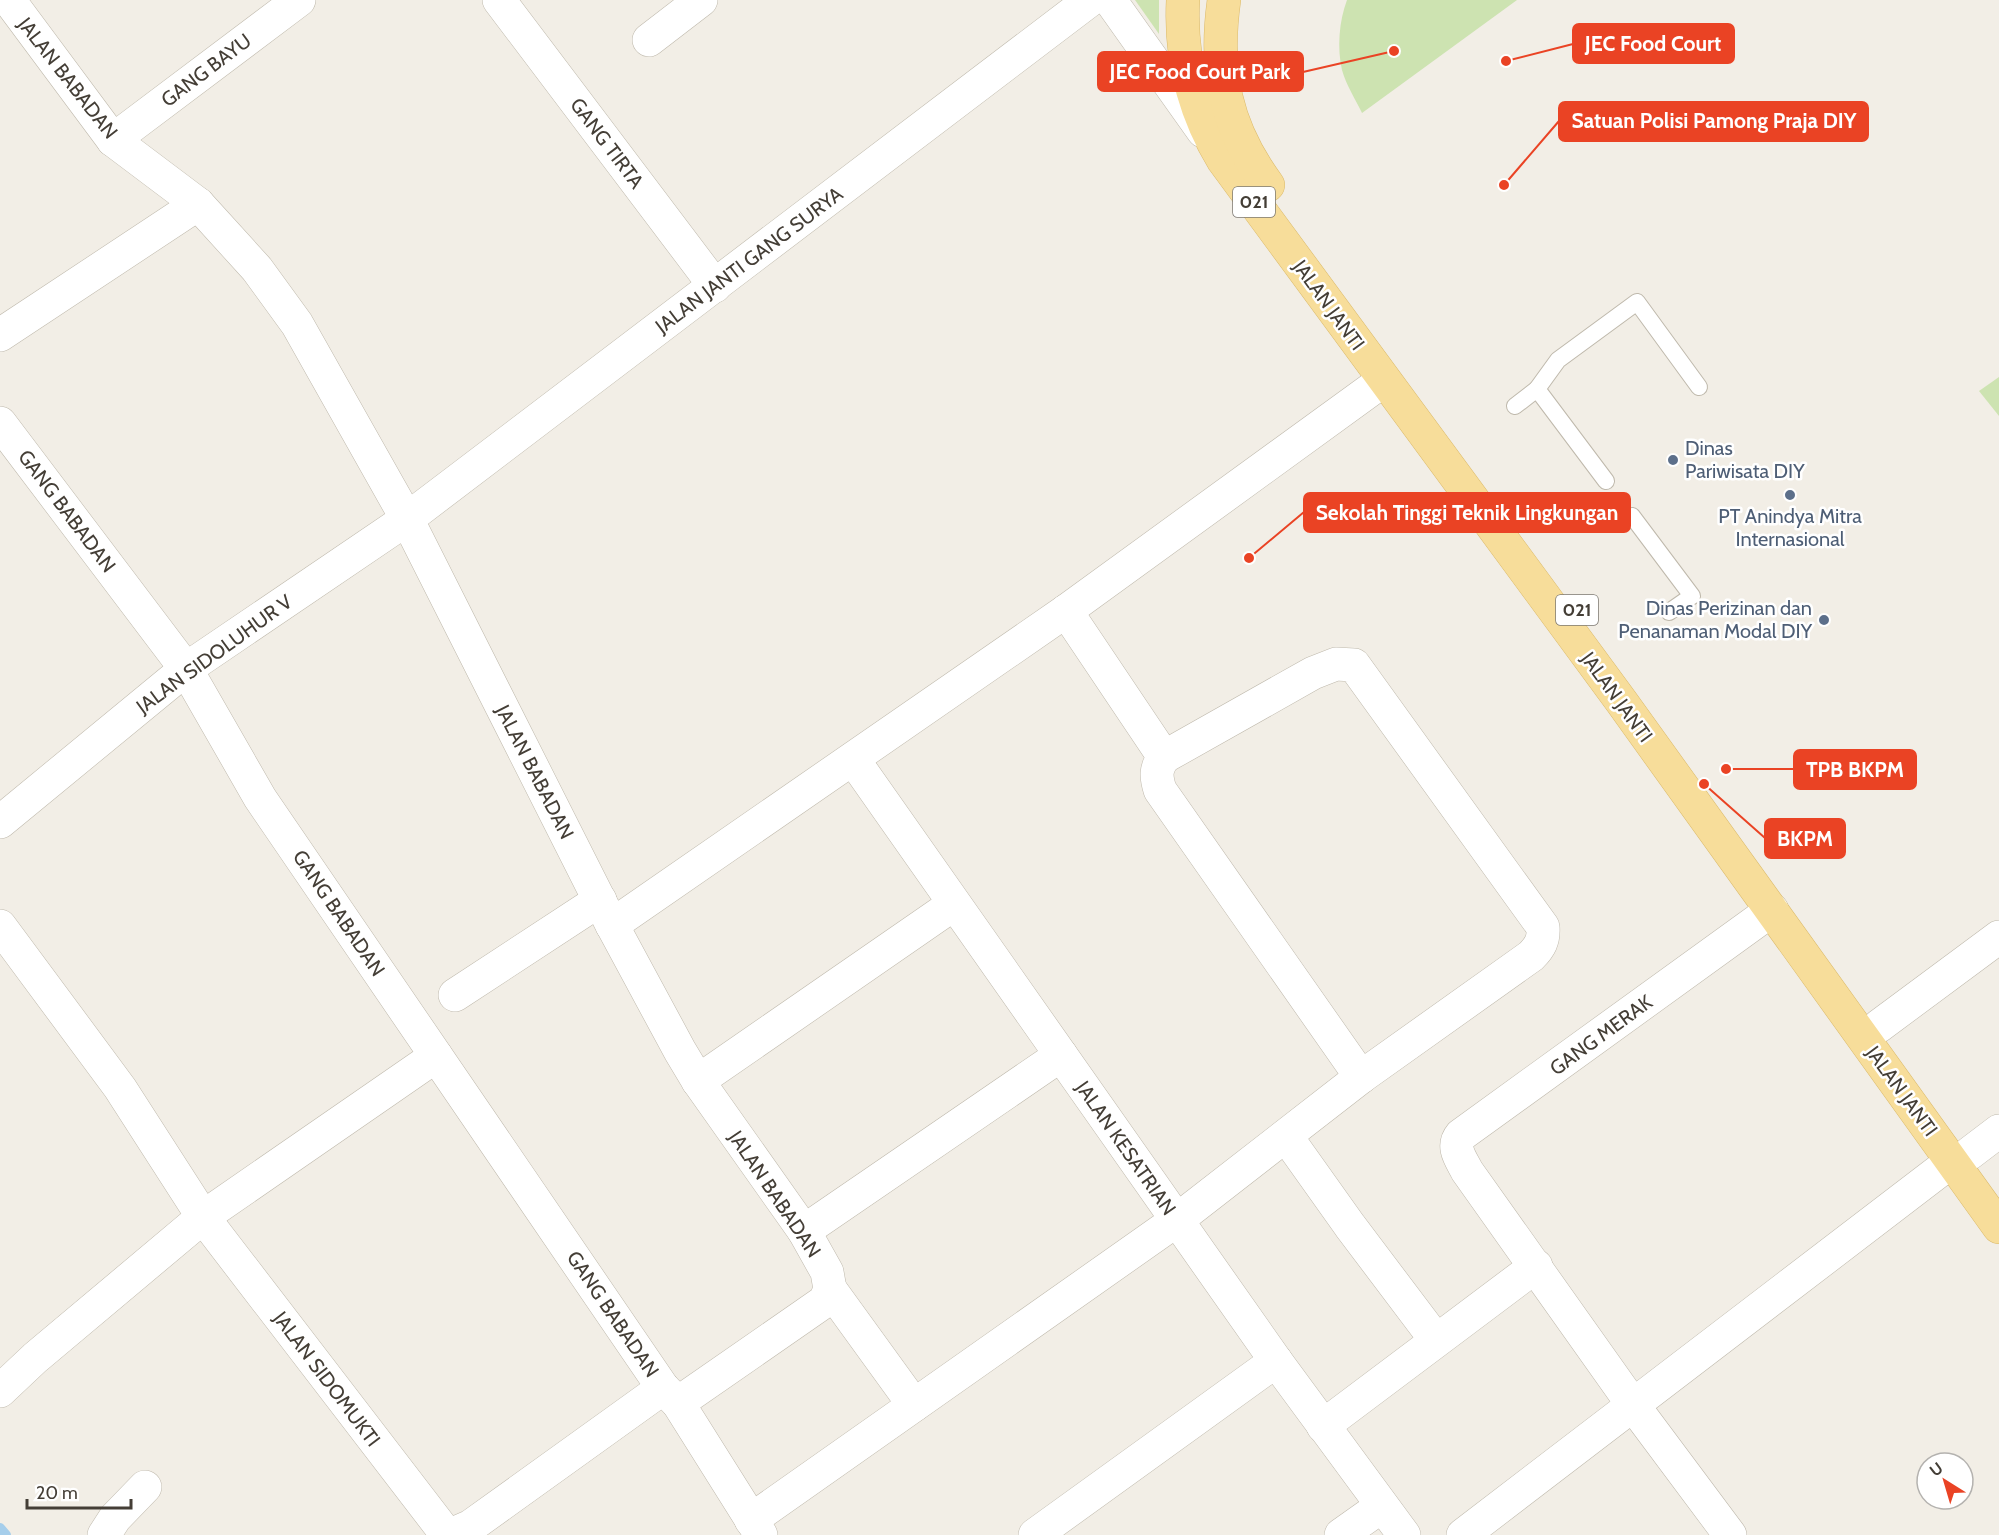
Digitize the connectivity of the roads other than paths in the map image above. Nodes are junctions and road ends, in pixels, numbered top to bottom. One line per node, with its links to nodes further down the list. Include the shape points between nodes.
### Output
1 (9, 0): 10 (street, JALAN BABADAN)
2 (299, 0): 10 (street, GANG BAYU)
3 (499, 0): 13 (street, GANG TIRTA)
4 (701, 0): 9 (street)
5 (1090, 0): 13 (street, JALAN JANTI GANG SURYA)
6 (1110, 0): 11 (street)
7 (1183, 0): 11 (main road, JALAN JANTI / 021, via 1191,85 1204,124)
8 (1224, 0): 35 (main road, JALAN JANTI / 021, via 1224,88 1235,130 1254,166)
9 (649, 39)
10 (113, 140): 12 (street, JALAN BABADAN)
11 (1223, 160): 15 (main road, JALAN JANTI / 021)
12 (198, 204): 14 (street); 22 (street, JALAN BABADAN, via 257,269 297,324)
13 (715, 286): 22 (street, JALAN JANTI GANG SURYA)
14 (0, 335)
15 (1384, 380): 23 (street); 30 (main road, JALAN JANTI / 021)
16 (1699, 387): 17 (lane, via 1637,302 1558,360)
17 (1537, 389): 18 (lane); 20 (lane)
18 (1515, 406)
19 (0, 423): 25 (street, GANG BABADAN)
20 (1605, 481)
21 (1632, 516): 24 (lane, via 1692,596)
22 (407, 519): 25 (street, JALAN SIDOLUHUR V); 31 (street, JALAN BABADAN)
23 (1066, 611): 26 (street); 27 (street)
24 (1669, 612)
25 (186, 669): 28 (street, JALAN SIDOLUHUR V); 37 (street, GANG BABADAN, via 260,798)
26 (1164, 757): 38 (street, via 1156,776 1160,790); 38 (street, via 1313,673 1336,664 1354,665 1543,927 1544,938 1531,956)
27 (853, 759): 29 (street, JALAN KESATRIAN); 31 (street)
28 (0, 822)
29 (954, 903): 36 (street, JALAN KESATRIAN); 39 (street)
30 (1772, 910): 42 (main road, JALAN JANTI / 021); 48 (street, GANG MERAK, via 1457,1140 1467,1171)
31 (606, 912): 34 (street); 39 (street, JALAN BABADAN)
32 (0, 926): 44 (street, JALAN SIDOMUKTI, via 120,1088)
33 (1999, 937): 35 (street)
34 (455, 995)
35 (1879, 1026): 42 (main road, JALAN JANTI / 021)
36 (1061, 1055): 45 (street, JALAN KESATRIAN); 47 (street)
37 (436, 1056): 44 (street); 53 (street, GANG BABADAN)
38 (1361, 1077): 41 (street)
39 (698, 1081): 47 (street, JALAN BABADAN)
40 (1999, 1131): 42 (street)
41 (1286, 1136): 45 (street); 50 (street)
42 (1961, 1157): 43 (main road, JALAN JANTI / 021); 46 (main road, JALAN JANTI / 021); 55 (street)
43 (1999, 1194)
44 (203, 1217): 52 (street); 53 (street, JALAN SIDOMUKTI, via 444,1531 455,1533 471,1526)
45 (1177, 1220): 51 (street, JALAN KESATRIAN); 54 (street)
46 (1999, 1227)
47 (804, 1232): 49 (street, JALAN BABADAN, via 827,1272)
48 (1536, 1266): 50 (street); 55 (street, GANG MERAK)
49 (830, 1289): 53 (street, via 825,1301); 54 (street, JALAN BABADAN)
50 (1436, 1340): 56 (street)
51 (1276, 1361): 56 (street, JALAN KESATRIAN); 61 (street)
52 (0, 1391)
53 (671, 1395): 59 (street)
54 (914, 1405): 59 (street)
55 (1634, 1405): 64 (street); 65 (street, GANG MERAK)
56 (1323, 1426): 58 (street, JALAN KESATRIAN)
57 (145, 1487): 60 (street)
58 (1382, 1506): 62 (street); 63 (street, JALAN KESATRIAN)
59 (756, 1528)
60 (104, 1535)
61 (1035, 1535)
62 (1341, 1535)
63 (1404, 1535)
64 (1463, 1535)
65 (1730, 1535)

